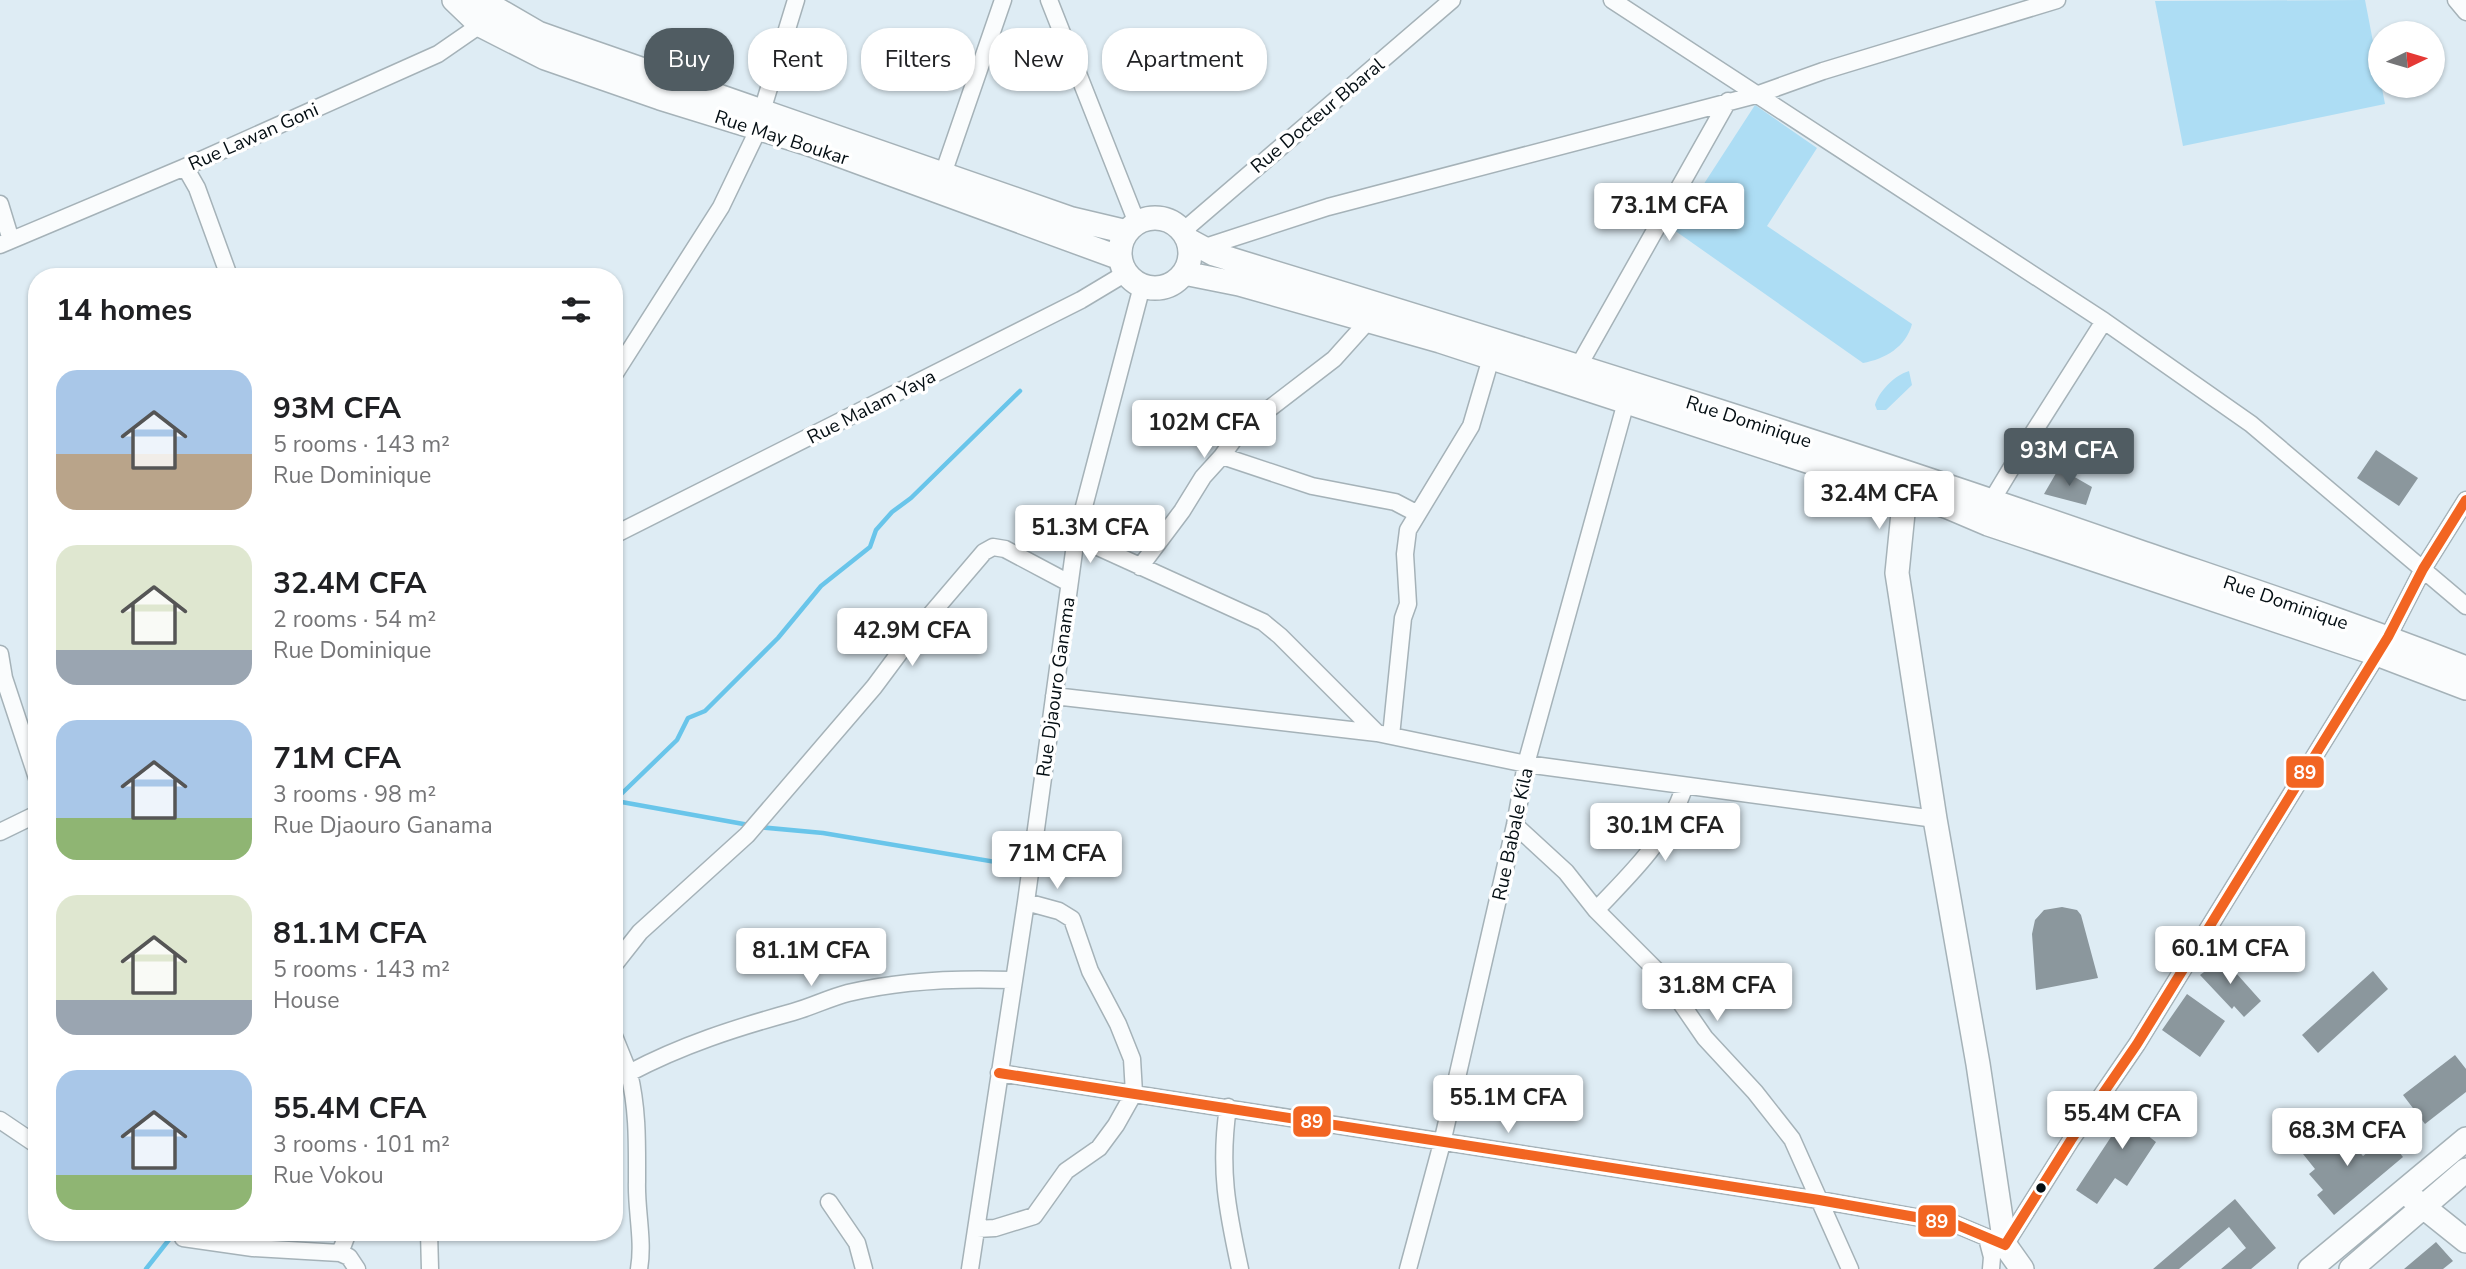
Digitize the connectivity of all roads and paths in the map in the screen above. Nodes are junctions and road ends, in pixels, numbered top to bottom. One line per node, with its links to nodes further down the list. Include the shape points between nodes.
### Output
1 (454, 0): 9 (main road, Rue May Boukar)
2 (796, 0): 13 (street)
3 (1003, 0): 15 (street)
4 (1049, 0): 17 (street)
5 (1452, 0): 18 (street, Rue Docteur Bbaral)
6 (1612, 0): 11 (street)
7 (2057, 0): 11 (street)
8 (2456, 0): 10 (street)
9 (486, 8): 13 (main road, Rue May Boukar, via 545,58 584,73); 14 (street, Rue Lawan Goni, via 438,54)
10 (2466, 12)
11 (1756, 94): 12 (street); 24 (street)
12 (1728, 101): 18 (street); 27 (street)
13 (760, 120): 15 (main road, Rue May Boukar); 21 (main road, Rue May Boukar, via 809,144); 26 (street, via 721,207)
14 (185, 167): 19 (street, Rue Lawan Goni); 20 (street, via 197,187)
15 (943, 174): 17 (main road, Rue May Boukar, via 1072,219)
16 (0, 204): 19 (street)
17 (1132, 228): 18 (main road, via 1149,218 1162,218); 21 (main road, via 1121,244)
18 (1191, 240): 22 (main road); 27 (main road, Rue Dominique, via 1243,264)
19 (5, 243)
20 (226, 268)
21 (1129, 272): 22 (main road, via 1153,289 1176,282); 35 (street, Rue Malam Yaya); 36 (street, Rue Djaouro Ganama)
22 (1184, 273): 23 (main road, Rue Dominique)
23 (1369, 320): 25 (main road, Rue Dominique); 29 (street, via 1325,366 1239,432)
24 (2104, 321): 31 (street); 38 (street, via 2251,424)
25 (1491, 358): 28 (main road, Rue Dominique); 33 (street, via 1471,426)
26 (623, 361)
27 (1578, 367): 28 (main road, Rue Dominique)
28 (1618, 393): 30 (main road, Rue Dominique); 48 (street, Rue Babale Kila)
29 (1222, 456): 33 (street, via 1312,486 1395,502); 37 (street)
30 (1908, 483): 31 (main road, Rue Dominique); 34 (main road, Rue Dominique); 51 (main road, via 1897,573)
31 (1992, 500): 34 (street); 41 (main road, Rue Dominique)
32 (2466, 500): 38 (street)
33 (1416, 513): 46 (street, via 1408,530 1408,604)
34 (1988, 524): 41 (main road, Rue Dominique)
35 (623, 530)
36 (1076, 537): 37 (street); 39 (street, Rue Djaouro Ganama)
37 (1140, 567): 46 (street, via 1263,622)
38 (2423, 569): 40 (street); 41 (street)
39 (1069, 583): 45 (street, Rue Djaouro Ganama); 56 (street, via 1004,549 993,547 984,552 747,835 640,932)
40 (2466, 606)
41 (2383, 646): 43 (main road, Rue Dominique); 44 (main road, Rue Dominique); 76 (street, via 2137,1044)
42 (0, 654): 47 (street)
43 (2466, 668)
44 (2466, 688)
45 (1054, 696): 46 (street); 54 (street, Rue Djaouro Ganama)
46 (1384, 734): 48 (street)
47 (28, 751)
48 (1526, 764): 49 (street); 52 (street, Rue Babale Kila)
49 (1685, 786): 51 (street); 55 (street, via 1674,817 1647,857)
50 (28, 818): 53 (street)
51 (1936, 819): 76 (main road, via 1978,1064)
52 (1515, 825): 55 (street, via 1566,872); 66 (street, Rue Babale Kila)
53 (0, 832)
54 (1027, 894): 57 (street); 61 (street, via 1072,919 1090,971 1132,1059)
55 (1596, 910): 69 (street, via 1662,977 1705,1038 1792,1139)
56 (623, 954)
57 (1012, 981): 59 (street, via 961,978 846,994 718,1033); 60 (street)
58 (623, 1058): 59 (street)
59 (629, 1073): 81 (street, via 639,1163)
60 (999, 1073): 61 (street); 72 (street)
61 (1134, 1093): 62 (street); 72 (street, via 1099,1148 1066,1171 1034,1216 995,1228)
62 (1227, 1107): 66 (street); 84 (street, via 1222,1147 1224,1190)
63 (0, 1120): 64 (street)
64 (28, 1139)
65 (2466, 1139): 68 (main road)
66 (1442, 1143): 69 (street); 85 (street, Rue Babale Kila)
67 (2466, 1170): 71 (main road)
68 (2403, 1190): 71 (main road); 89 (main road)
69 (1819, 1200): 76 (street, via 1955,1224); 86 (street)
70 (830, 1202): 82 (street, via 857,1243)
71 (2422, 1207): 77 (main road); 90 (main road)
72 (977, 1228): 83 (street)
73 (204, 1241): 78 (street)
74 (345, 1241): 78 (street)
75 (429, 1241): 80 (street)
76 (1996, 1241): 87 (street); 88 (main road)
77 (2466, 1241)
78 (340, 1253): 79 (street)
79 (357, 1269)
80 (430, 1269)
81 (639, 1269)
82 (864, 1269)
83 (970, 1269)
84 (1240, 1269)
85 (1408, 1269)
86 (1850, 1269)
87 (1991, 1269)
88 (2022, 1269)
89 (2310, 1269)
90 (2351, 1269)

